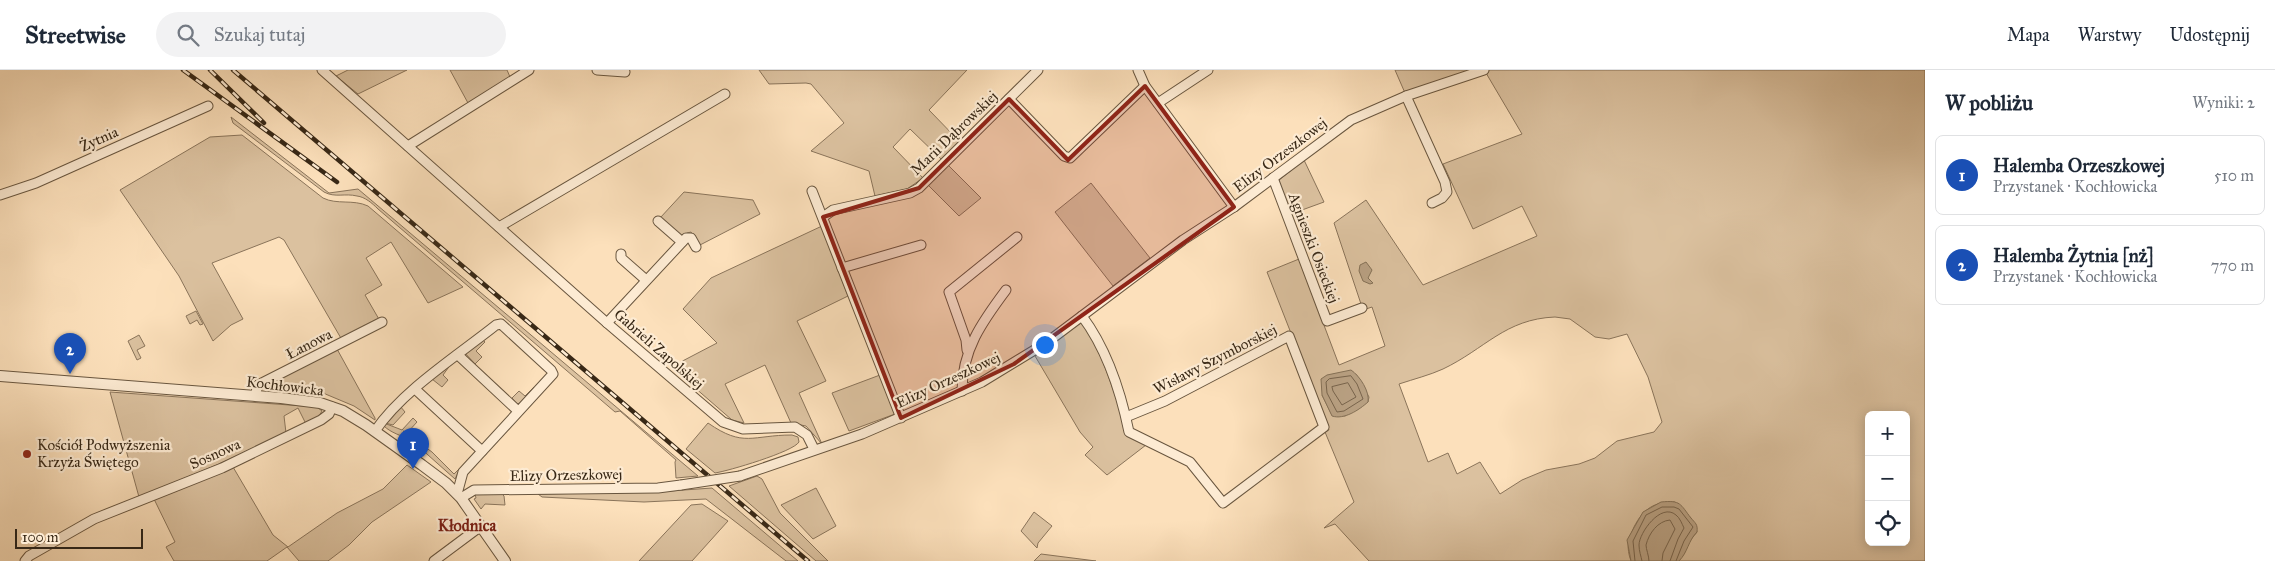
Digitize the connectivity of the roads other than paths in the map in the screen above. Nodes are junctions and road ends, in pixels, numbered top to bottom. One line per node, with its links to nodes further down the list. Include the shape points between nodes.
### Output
1 (322, 70): 15 (street, Gabrieli Zapolskiej)
2 (529, 70): 15 (street)
3 (597, 70): 8 (street)
4 (1038, 70): 12 (street, Marii Dąbrowskiej)
5 (1138, 70): 9 (street)
6 (1208, 70): 13 (street)
7 (1484, 70): 11 (street, Elizy Orzeszkowej)
8 (625, 72)
9 (1145, 86): 12 (street, via 1070,158 1064,156); 13 (street)
10 (725, 94): 23 (street)
11 (1406, 96): 16 (street, Elizy Orzeszkowej, via 1351,120); 19 (street, via 1445,182 1447,192)
12 (1009, 99): 21 (street, Marii Dąbrowskiej, via 919,188 833,210)
13 (1158, 103): 20 (street)
14 (208, 106): 18 (street, Żytnia, via 36,183)
15 (408, 146): 23 (street, Gabrieli Zapolskiej)
16 (1273, 178): 20 (street, Elizy Orzeszkowej); 32 (street, Agnieszki Osieckiej, via 1327,321)
17 (812, 191): 21 (street)
18 (0, 195)
19 (1432, 203)
20 (1234, 207): 33 (street, Elizy Orzeszkowej, via 1183,240)
21 (822, 217): 29 (street)
22 (658, 220): 25 (street)
23 (499, 227): 35 (street, Gabrieli Zapolskiej)
24 (1017, 237): 36 (street, via 949,292)
25 (682, 242): 27 (street, via 689,237); 30 (street)
26 (921, 245): 29 (street)
27 (696, 247)
28 (621, 254): 30 (street, via 621,258)
29 (842, 268): 45 (street)
30 (646, 280): 35 (street)
31 (1006, 290): 36 (street)
32 (1362, 308)
33 (1082, 316): 40 (street, Elizy Orzeszkowej, via 1014,364); 44 (street, Wisławy Szymborskiej, via 1096,338)
34 (382, 322): 41 (street, Łanowa, via 258,385)
35 (607, 323): 47 (street, Gabrieli Zapolskiej, via 724,422 743,430 795,427 807,434)
36 (967, 350): 40 (street)
37 (458, 355): 39 (street); 43 (street); 43 (street, via 499,323 551,370 553,374)
38 (0, 376): 41 (street, Kochłowicka)
39 (415, 389): 46 (street, via 386,415); 48 (street)
40 (962, 391): 45 (street, Elizy Orzeszkowej)
41 (255, 396): 42 (street, Kochłowicka)
42 (332, 407): 46 (street, Kochłowicka); 51 (street, Sosnowa, via 321,420 222,468 94,519)
43 (518, 411): 48 (street)
44 (1126, 417): 44 (street, Wisławy Szymborskiej, via 1165,401 1289,336 1324,427 1223,503 1190,462 1129,432)
45 (901, 418): 47 (street, Elizy Orzeszkowej)
46 (375, 431): 49 (street, Kochłowicka, via 438,476)
47 (814, 450): 49 (street, Elizy Orzeszkowej, bridge, via 740,476 658,488 474,490)
48 (482, 451): 49 (street, via 463,472)
49 (459, 496): 50 (street, Kochłowicka)
50 (481, 526): 52 (street); 53 (street, Kochłowicka)
51 (25, 561)
52 (434, 561)
53 (505, 561)

